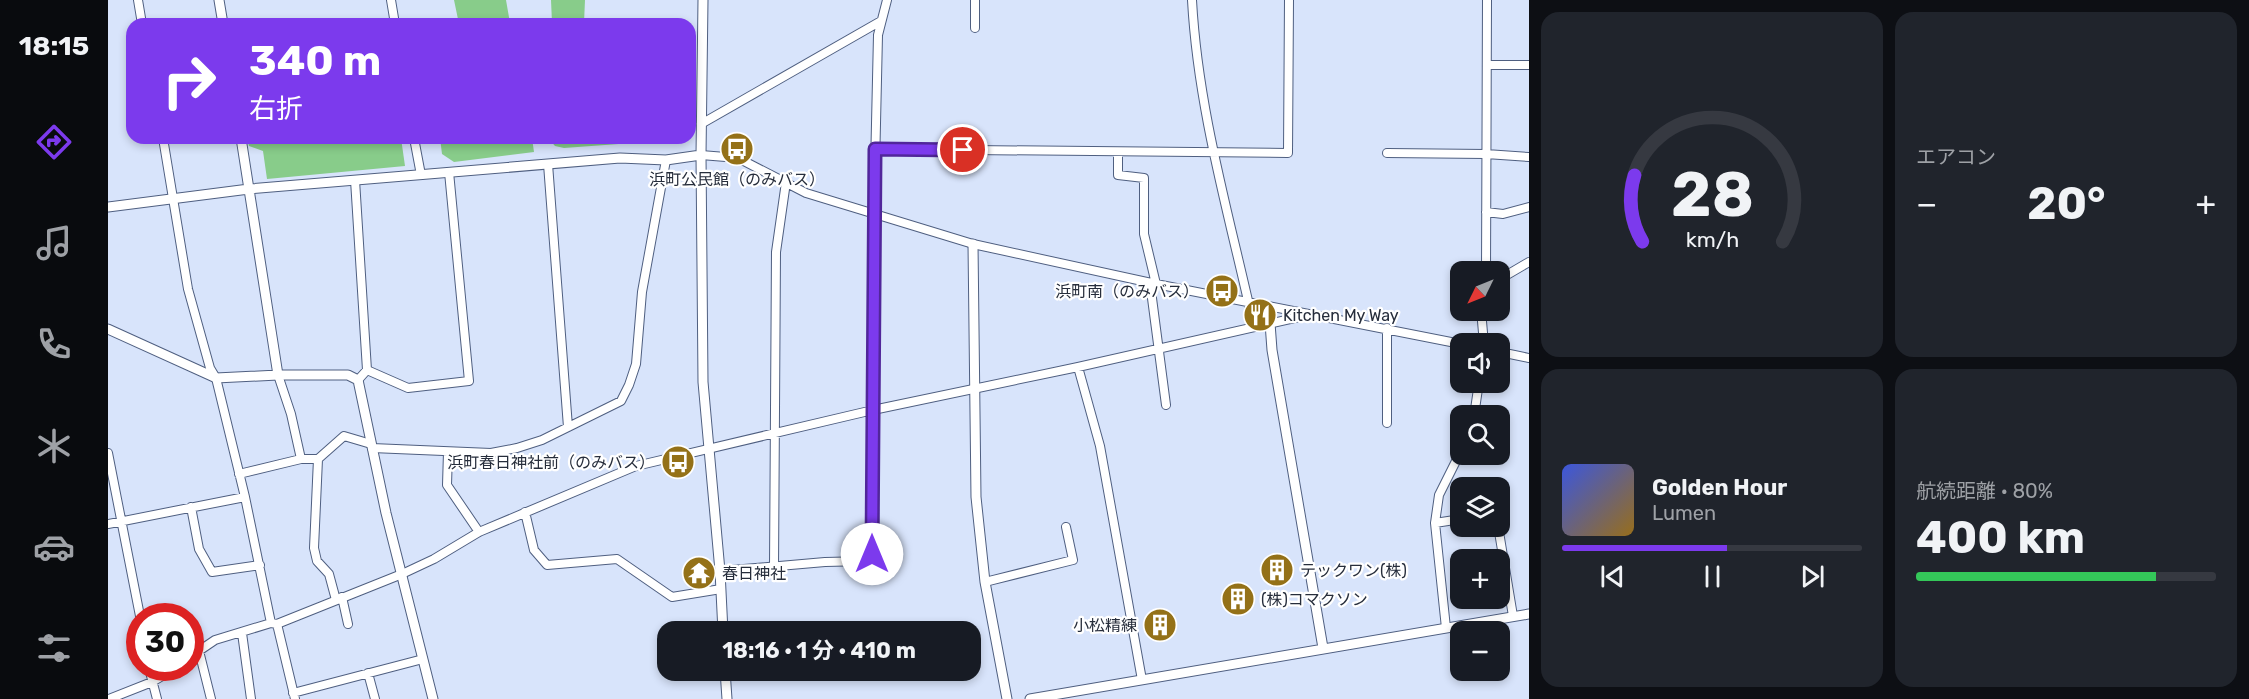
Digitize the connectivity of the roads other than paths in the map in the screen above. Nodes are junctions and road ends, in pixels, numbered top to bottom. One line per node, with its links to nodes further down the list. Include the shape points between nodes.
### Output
1 (138, 0): 10 (street)
2 (219, 0): 11 (street)
3 (392, 0): 12 (street)
4 (703, 0): 17 (street)
5 (887, 0): 13 (street)
6 (975, 0): 14 (street)
7 (1192, 0): 24 (street, via 1205,117)
8 (1289, 0): 24 (street, via 1288,153)
9 (1487, 0): 15 (street)
10 (141, 18)
11 (222, 18)
12 (394, 18)
13 (881, 21): 17 (street); 21 (street)
14 (975, 28)
15 (1487, 65): 16 (street); 25 (street)
16 (1529, 65)
17 (701, 124): 26 (street)
18 (164, 144): 35 (street)
19 (242, 144): 34 (street)
20 (415, 144): 31 (street)
21 (875, 149): 22 (street); 38 (street)
22 (1118, 152): 24 (street); 44 (street, via 1118,175 1144,178 1144,234)
23 (1387, 153): 25 (street)
24 (1214, 154): 45 (street)
25 (1486, 154): 27 (street); 39 (street)
26 (701, 155): 28 (street); 33 (street, via 738,158); 67 (street, via 703,382)
27 (1529, 157)
28 (666, 160): 29 (street); 64 (street, via 642,292 636,364 629,385 621,401)
29 (548, 164): 30 (street); 64 (street)
30 (449, 172): 31 (street); 56 (street, via 469,381 408,388)
31 (421, 175): 32 (street)
32 (355, 180): 34 (street); 56 (street)
33 (786, 182): 38 (street, via 806,193); 65 (street, via 776,252)
34 (249, 189): 35 (street); 57 (street)
35 (174, 197): 36 (street); 58 (street, via 188,289)
36 (108, 207)
37 (1529, 207): 39 (street, via 1503,214)
38 (874, 212): 40 (street); 62 (street)
39 (1486, 212): 41 (street)
40 (973, 244): 44 (street); 60 (street)
41 (1486, 261)
42 (1529, 262): 43 (street)
43 (1510, 273)
44 (1153, 284): 45 (street); 52 (street)
45 (1248, 302): 46 (street); 48 (street)
46 (1308, 315): 47 (street); 49 (street)
47 (1270, 324): 48 (street); 100 (street)
48 (1254, 327): 52 (street)
49 (1387, 328): 51 (street); 63 (street)
50 (108, 329): 58 (street)
51 (1450, 342)
52 (1158, 348): 55 (street); 61 (street)
53 (1510, 354): 54 (street)
54 (1529, 358)
55 (1078, 367): 60 (street); 104 (street, via 1100,446)
56 (367, 370): 59 (street)
57 (278, 375): 58 (street); 59 (street, via 348,375); 70 (street)
58 (216, 378): 73 (street)
59 (358, 380): 66 (street)
60 (974, 388): 62 (street); 88 (street, via 976,497)
61 (1166, 405)
62 (873, 410): 65 (street); 85 (street, via 872,554 866,561)
63 (1387, 423)
64 (568, 427): 68 (street, via 517,448 491,453)
65 (774, 434): 67 (street); 85 (street)
66 (371, 446): 68 (street); 71 (street, via 344,436); 87 (street)
67 (709, 448): 76 (street, via 636,466); 86 (street)
68 (448, 452): 82 (street, via 447,484)
69 (108, 453): 78 (street)
70 (301, 459): 71 (street); 73 (street)
71 (318, 459): 90 (street, via 314,548 317,561)
72 (1454, 465): 79 (street, via 1439,495)
73 (239, 474): 74 (street)
74 (245, 497): 75 (street); 84 (street)
75 (191, 507): 78 (street); 84 (street, via 199,549 212,572)
76 (525, 512): 82 (street); 89 (street, via 534,550 547,565 617,559 672,597)
77 (1450, 521): 79 (street)
78 (121, 522): 80 (street); 91 (street)
79 (1435, 523): 97 (street)
80 (108, 524)
81 (1066, 527): 88 (street, via 1073,560)
82 (479, 532): 87 (street)
83 (1500, 537): 93 (street)
84 (260, 565): 95 (street)
85 (774, 567): 86 (street)
86 (720, 571): 89 (street)
87 (402, 574): 90 (street); 101 (street)
88 (985, 582): 115 (street)
89 (721, 589): 94 (street)
90 (339, 598): 95 (street); 96 (street)
91 (137, 603)
92 (1529, 614): 93 (street)
93 (1513, 616): 97 (street)
94 (722, 621)
95 (274, 624): 98 (street); 107 (street)
96 (348, 624)
97 (1446, 628): 100 (street)
98 (242, 633): 99 (street, via 215,640); 111 (street)
99 (204, 648)
100 (1323, 648): 104 (street)
101 (423, 659): 103 (street); 113 (street)
102 (204, 671): 110 (street)
103 (368, 673): 107 (street); 112 (street)
104 (1142, 680): 116 (street)
105 (726, 681): 114 (street)
106 (152, 682): 108 (street); 109 (street)
107 (294, 696)
108 (109, 699)
109 (158, 699)
110 (211, 699)
111 (251, 699)
112 (375, 699)
113 (433, 699)
114 (727, 699)
115 (1007, 699)
116 (1030, 699)

